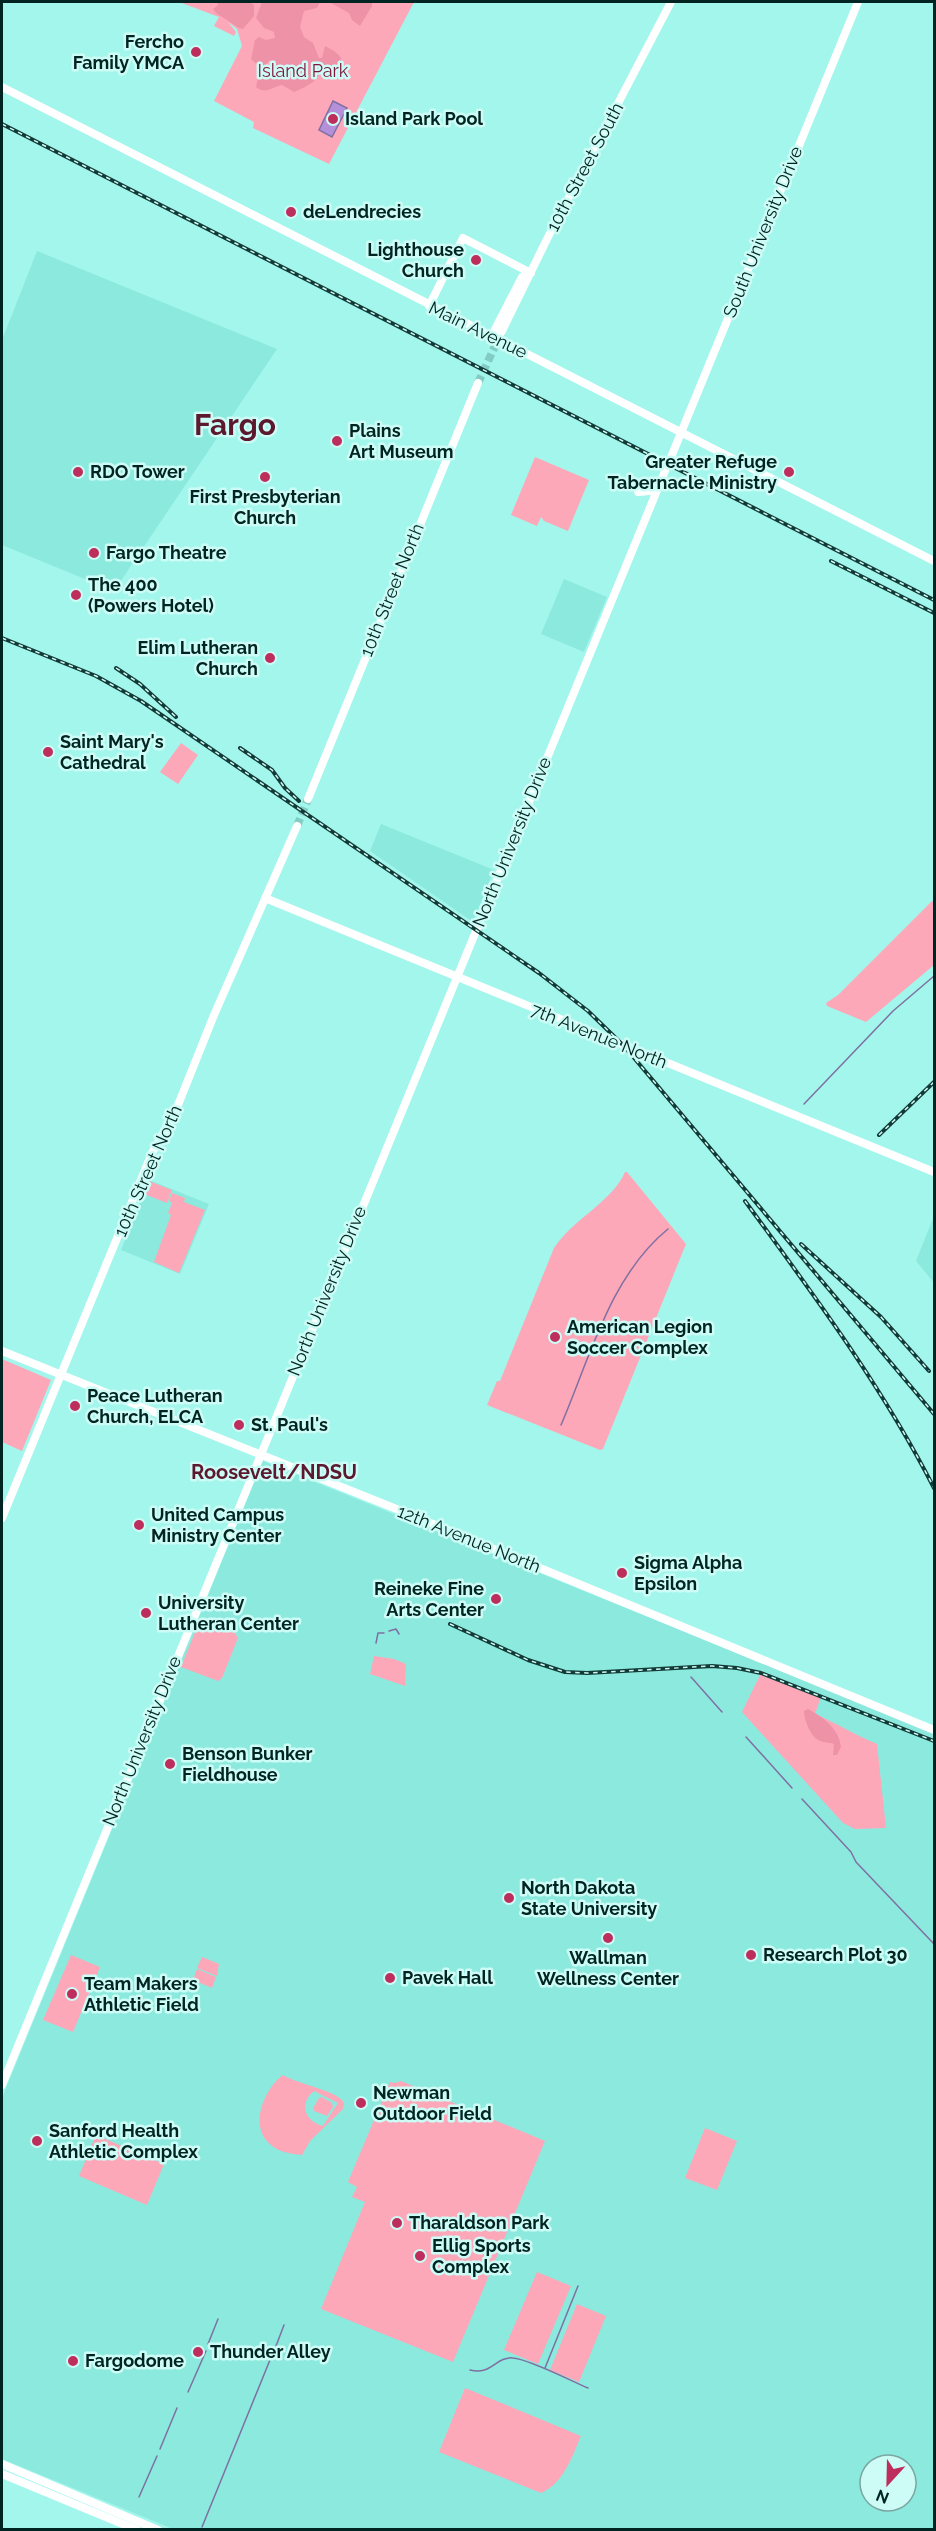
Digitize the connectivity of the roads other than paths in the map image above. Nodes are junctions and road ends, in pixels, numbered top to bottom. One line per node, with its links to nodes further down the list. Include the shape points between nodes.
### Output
1 (671, 2): 6 (main road, 10th Street South)
2 (858, 2): 11 (main road, South University Drive)
3 (2, 82): 5 (main road, Main Avenue)
4 (2, 87): 5 (main road, Main Avenue)
5 (22, 97): 7 (main road, Main Avenue)
6 (531, 273): 7 (main road, via 463,238); 8 (main road, 10th Street South); 9 (main road, via 522,277)
7 (429, 306): 9 (main road, Main Avenue)
8 (501, 333)
9 (491, 337): 11 (main road, Main Avenue)
10 (478, 383): 15 (main road, 10th Street North)
11 (681, 432): 12 (main road, South University Drive); 14 (main road, Main Avenue)
12 (667, 461)
13 (639, 492): 18 (main road, North University Drive, via 652,489 663,470)
14 (934, 561)
15 (308, 799)
16 (297, 826): 17 (main road, 10th Street North)
17 (265, 898): 18 (main road, 7th Avenue North); 21 (main road, 10th Street North, via 176,1110 152,1153)
18 (457, 977): 19 (main road, 7th Avenue North); 22 (main road, North University Drive)
19 (934, 1172)
20 (2, 1351): 21 (main road, 12th Avenue North)
21 (62, 1374): 22 (main road, 12th Avenue North); 23 (main road, 10th Street North)
22 (260, 1455): 24 (main road, 12th Avenue North); 25 (main road, North University Drive)
23 (2, 1518)
24 (934, 1730)
25 (2, 2085)
26 (2, 2466): 29 (main road)
27 (2, 2474): 28 (main road)
28 (137, 2529)
29 (158, 2529)

